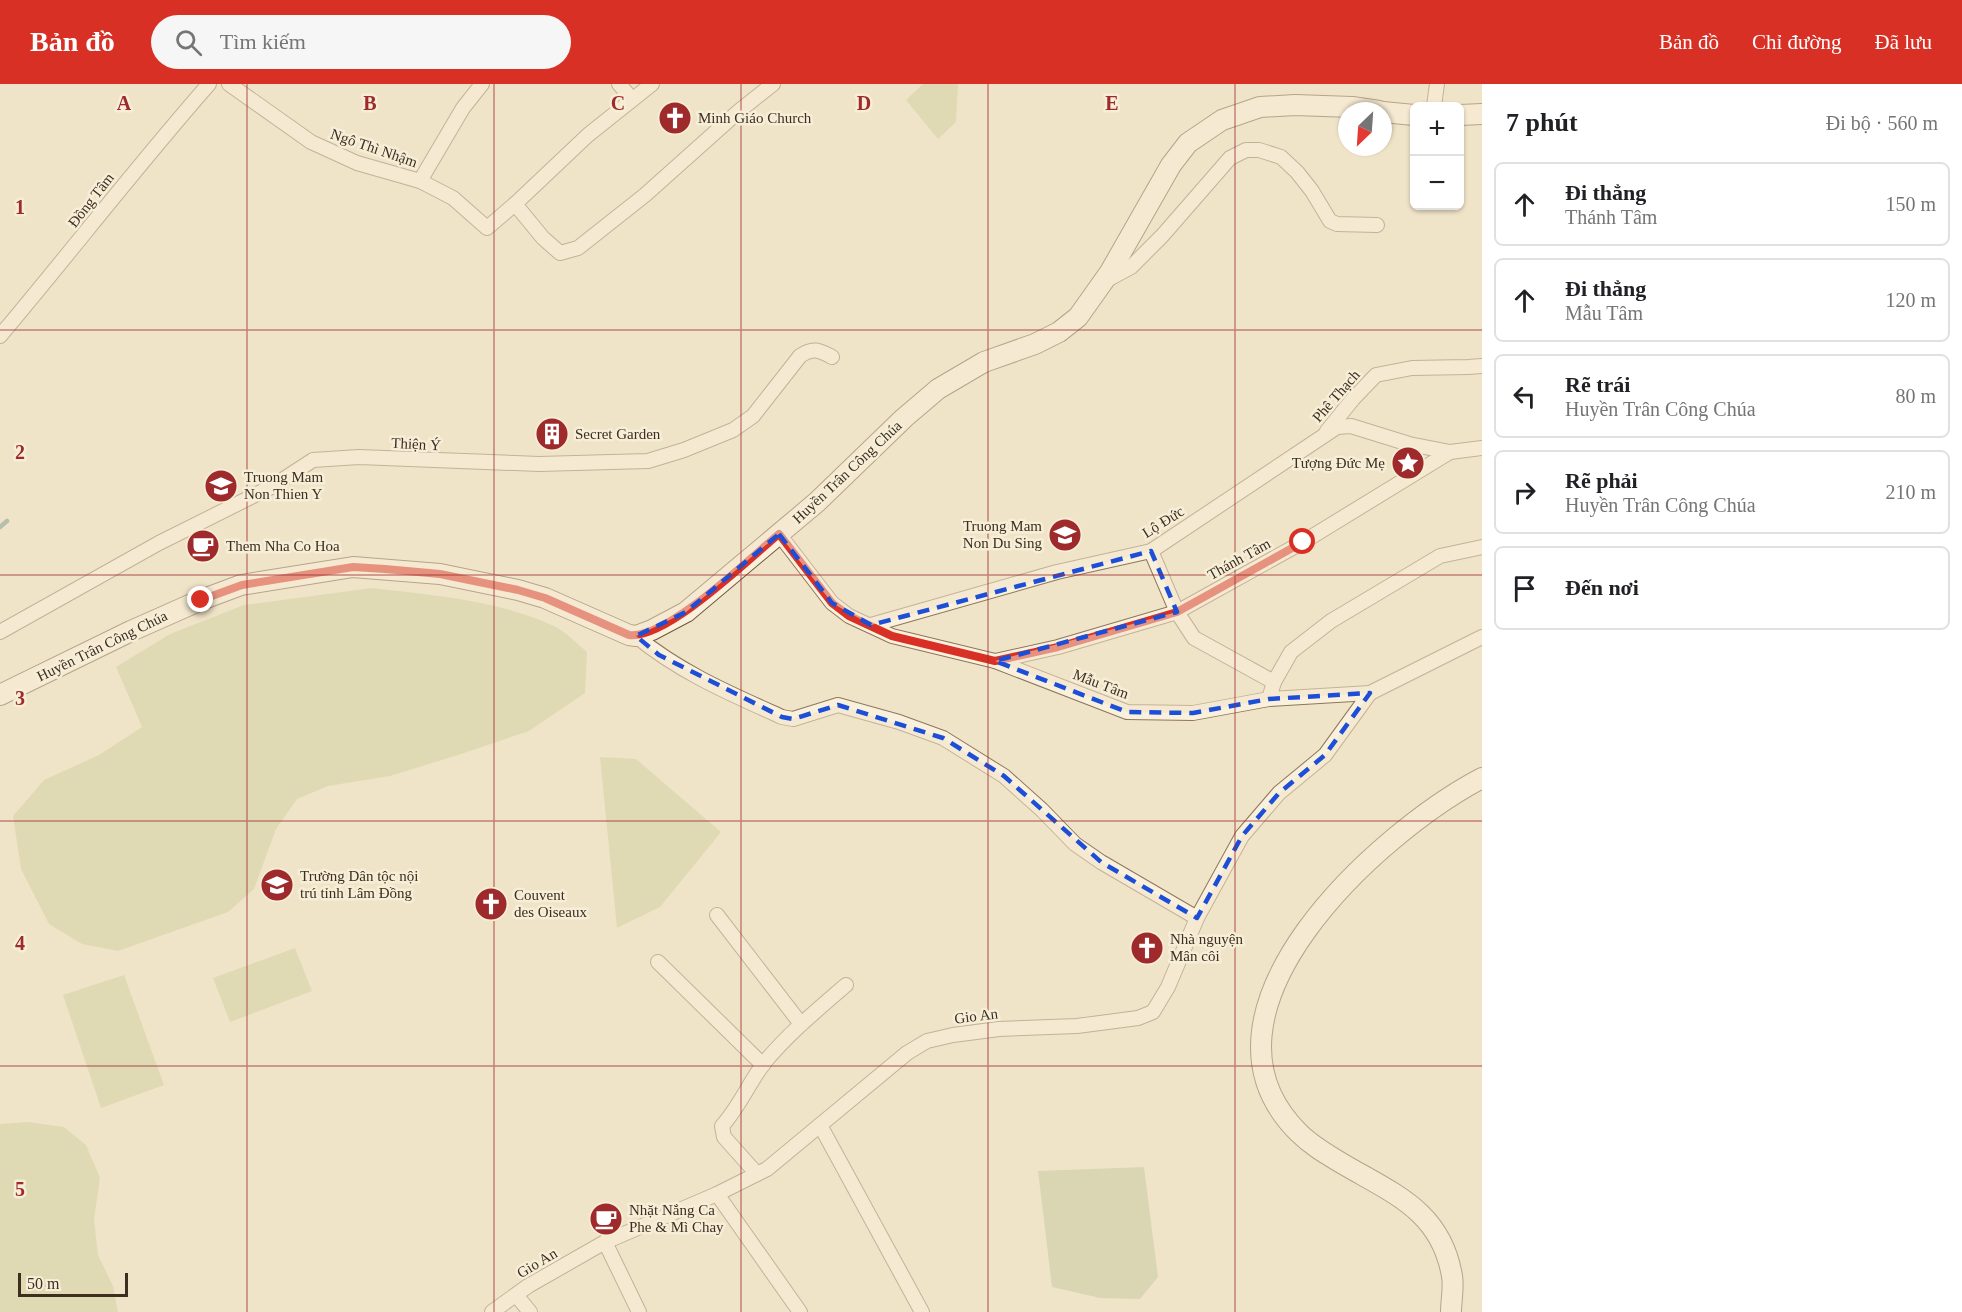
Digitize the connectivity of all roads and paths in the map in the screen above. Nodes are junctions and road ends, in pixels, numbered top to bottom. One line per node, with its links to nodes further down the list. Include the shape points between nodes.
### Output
1 (209, 84): 19 (street, Đồng Tâm)
2 (229, 84): 15 (street, Ngô Thì Nhậm, via 331,153)
3 (482, 84): 15 (street, via 463,108)
4 (619, 84): 8 (street)
5 (652, 84): 8 (street)
6 (773, 84): 16 (street, via 578,248 560,253)
7 (1437, 84): 9 (street)
8 (632, 99): 16 (street)
9 (1435, 102)
10 (1338, 107): 18 (street, Huyền Trân Công Chúa, via 1260,107 1222,120 1188,143 1171,165)
11 (1392, 112): 13 (street, Huyền Trân Công Chúa)
12 (1482, 114): 14 (street)
13 (1410, 115)
14 (1464, 115)
15 (420, 181): 16 (street, Ngô Thì Nhậm, via 453,198 487,228)
16 (515, 204)
17 (1377, 225): 18 (street, via 1330,221 1302,178 1281,157 1246,150 1214,173 1131,267)
18 (1103, 282): 25 (street, Huyền Trân Công Chúa, via 1078,317 1059,332 984,362 938,389)
19 (0, 336)
20 (832, 357): 30 (street, Thiện Ý, via 820,350 809,350 753,416 733,430 648,461 539,464 359,457 313,460 273,486 159,543)
21 (1482, 366): 22 (street, Phê Thạch, via 1412,368 1376,375)
22 (1322, 437): 24 (street, Lộ Đức, via 1337,427 1351,426); 27 (street, Lộ Đức)
23 (1482, 448): 24 (street, Thánh Tâm)
24 (1450, 453): 28 (street, Thánh Tâm)
25 (779, 534): 29 (street, Mẫu Tâm, via 832,603); 31 (street, Huyền Trân Công Chúa, via 686,612)
26 (1482, 547): 34 (street, via 1440,556 1330,621 1291,652)
27 (1151, 551): 28 (street); 29 (street, Lộ Đức, via 1057,572)
28 (1177, 612): 33 (street, Thánh Tâm); 34 (street, via 1194,638)
29 (871, 625): 33 (street, Mẫu Tâm, via 892,636)
30 (0, 632)
31 (636, 636): 36 (street, Huyền Trân Công Chúa, via 518,590 440,574 353,567 242,585 211,596); 40 (street, via 659,655 782,717 793,719 838,705 944,738 1005,776 1075,844)
32 (1482, 637): 35 (street, Mẫu Tâm)
33 (995, 661): 37 (street, Mẫu Tâm, via 1127,712 1193,713)
34 (1274, 682): 37 (street)
35 (1370, 693): 37 (street, Mẫu Tâm); 40 (street, Gio An, via 1325,755 1279,793 1242,836)
36 (0, 695)
37 (1269, 699)
38 (1482, 778): 55 (street, via 1402,831 1337,894 1275,981 1261,1033 1261,1059 1267,1082 1298,1133 1318,1149 1392,1190 1425,1216 1443,1245 1452,1277)
39 (717, 915): 43 (street)
40 (1197, 918): 45 (street, Gio An, via 1153,1012 1138,1018 1077,1026 999,1029 927,1041)
41 (658, 962): 44 (street)
42 (846, 985): 43 (street)
43 (801, 1024): 44 (street)
44 (763, 1065): 46 (street, via 722,1126 724,1137)
45 (820, 1125): 46 (street, Gio An); 54 (street)
46 (757, 1174): 47 (street, Gio An)
47 (717, 1194): 48 (street, Gio An); 53 (street)
48 (605, 1242): 49 (street, Gio An); 52 (street)
49 (516, 1295): 50 (street, Gio An); 51 (street)
50 (492, 1312)
51 (530, 1312)
52 (639, 1312)
53 (800, 1312)
54 (922, 1312)
55 (1451, 1312)

